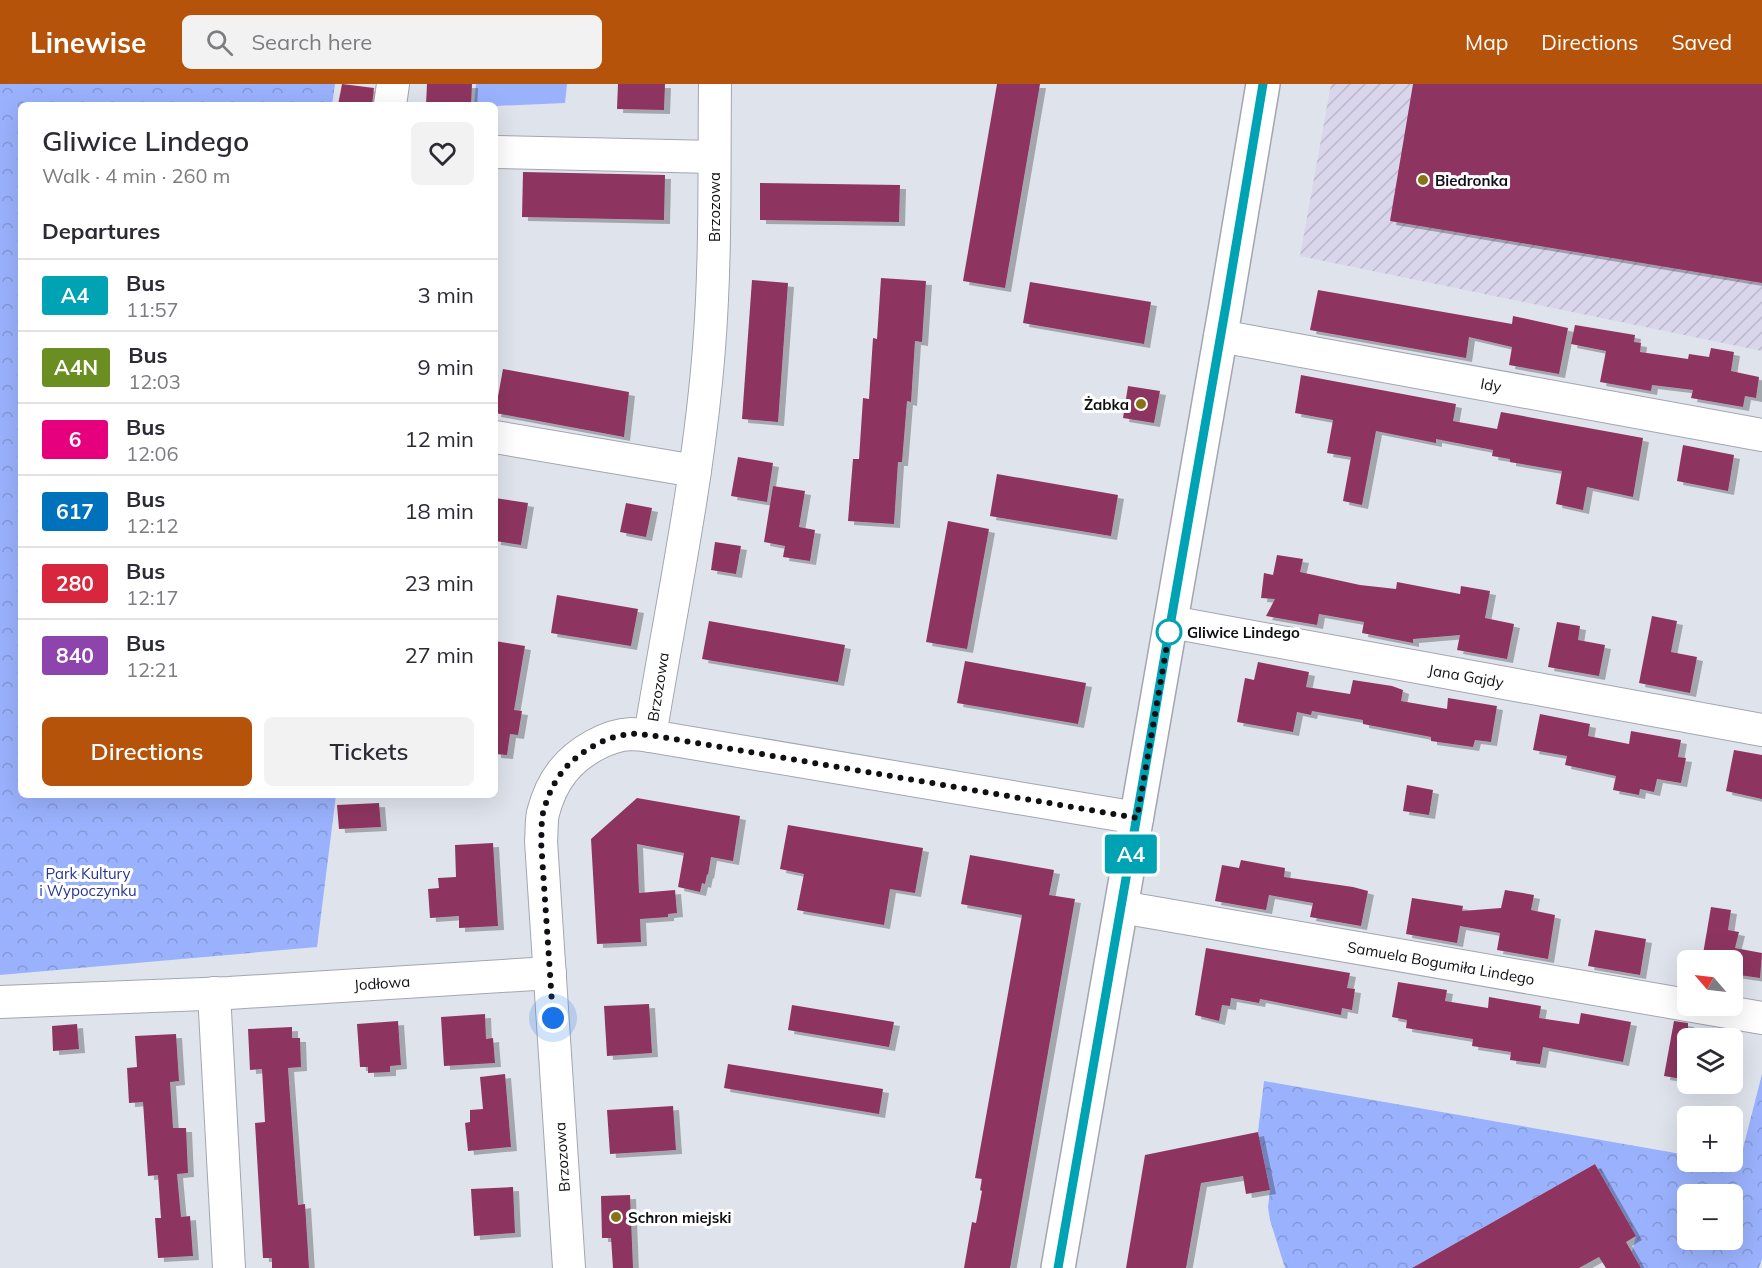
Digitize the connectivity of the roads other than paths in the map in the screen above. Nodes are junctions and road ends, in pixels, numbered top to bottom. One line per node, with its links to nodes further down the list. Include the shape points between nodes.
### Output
1 (393, 84): 4 (street)
2 (715, 84): 6 (street, Brzozowa)
3 (1263, 84): 7 (main road)
4 (390, 102)
5 (498, 152): 6 (street, Brzozowa)
6 (714, 157): 10 (street, Brzozowa, via 714,284)
7 (1220, 336): 8 (street, Idy); 11 (main road)
8 (1762, 435)
9 (498, 438): 10 (street)
10 (695, 471): 13 (street, Brzozowa)
11 (1171, 622): 12 (street, Jana Gajdy); 14 (main road)
12 (1762, 730)
13 (650, 735): 14 (street); 16 (street, Brzozowa, via 631,734 598,743 563,771 550,792 542,816 541,841)
14 (1137, 818): 15 (main road)
15 (1121, 907): 19 (street, Samuela Bogumiła Lindego); 22 (main road)
16 (550, 973): 17 (street, Jodłowa); 21 (street, Brzozowa)
17 (214, 993): 18 (street, Jodłowa); 20 (street)
18 (0, 1002)
19 (1762, 1018)
20 (229, 1268)
21 (569, 1268)
22 (1058, 1268)

